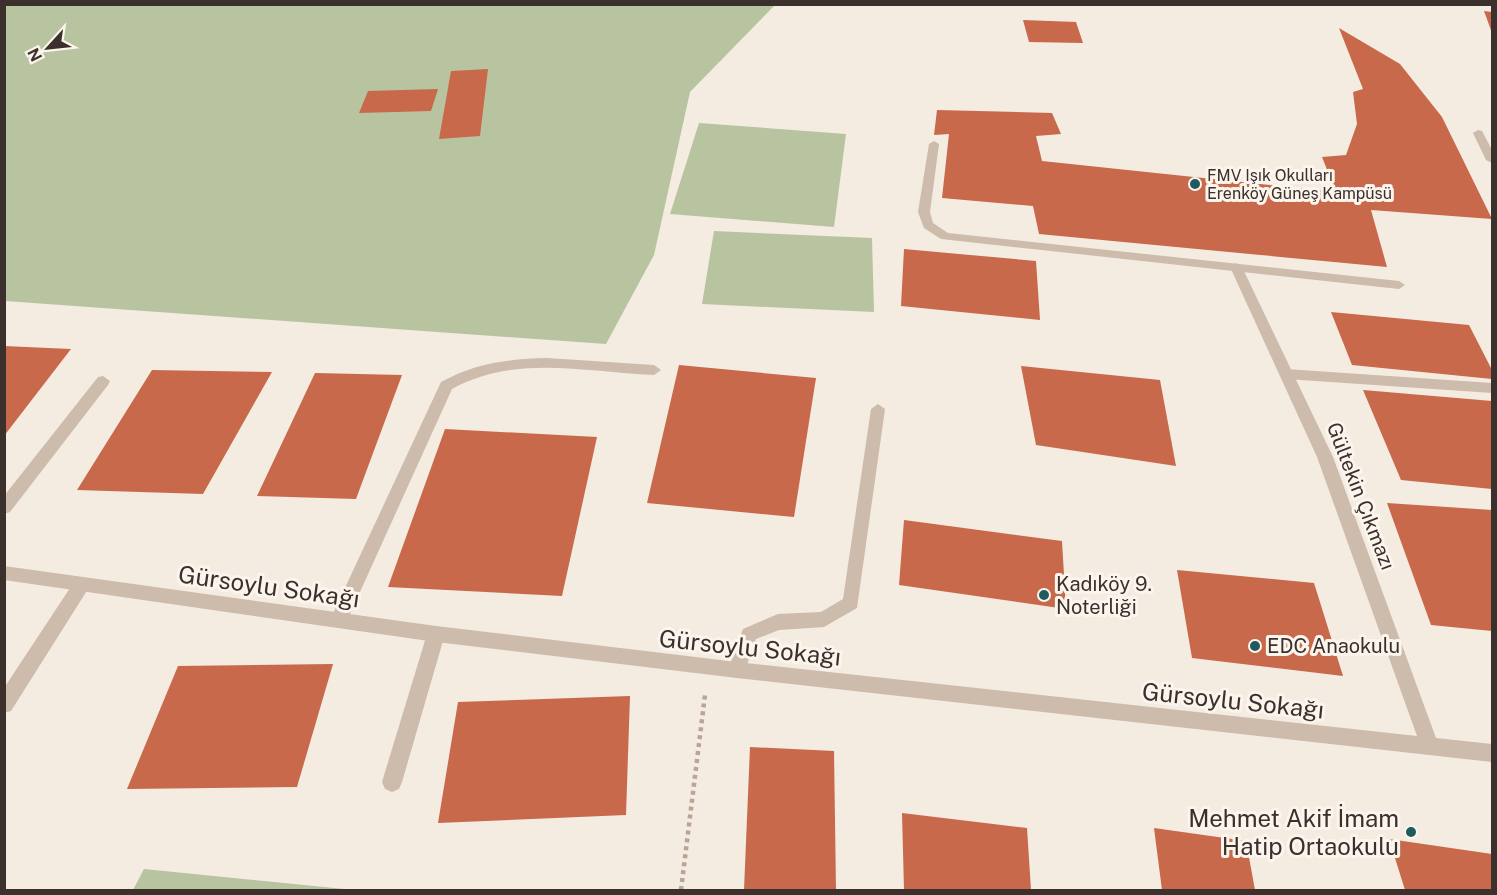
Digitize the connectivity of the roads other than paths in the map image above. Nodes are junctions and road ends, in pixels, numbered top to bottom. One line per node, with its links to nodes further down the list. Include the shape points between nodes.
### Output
1 (1478, 133): 3 (street)
2 (934, 144): 4 (street, via 924,212 928,225 945,236)
3 (1492, 160)
4 (1236, 267): 5 (street); 7 (street, Gültekin Çıkmazı)
5 (1399, 285)
6 (654, 370): 14 (street, via 552,362 508,365 460,375 446,386)
7 (1286, 374): 9 (street); 18 (street, Gültekin Çıkmazı, via 1345,506)
8 (103, 381): 11 (street)
9 (1492, 388)
10 (878, 409): 16 (street, via 851,603 824,620 778,622 749,634)
11 (4, 508)
12 (4, 573): 13 (street, Gürsoylu Sokağı)
13 (82, 584): 14 (street, Gürsoylu Sokağı); 17 (street)
14 (339, 620): 15 (street, Gürsoylu Sokağı)
15 (436, 634): 16 (street, Gürsoylu Sokağı); 20 (street)
16 (737, 670): 18 (street, Gürsoylu Sokağı)
17 (4, 705)
18 (1430, 746): 19 (street, Gürsoylu Sokağı)
19 (1492, 753)
20 (392, 782)

